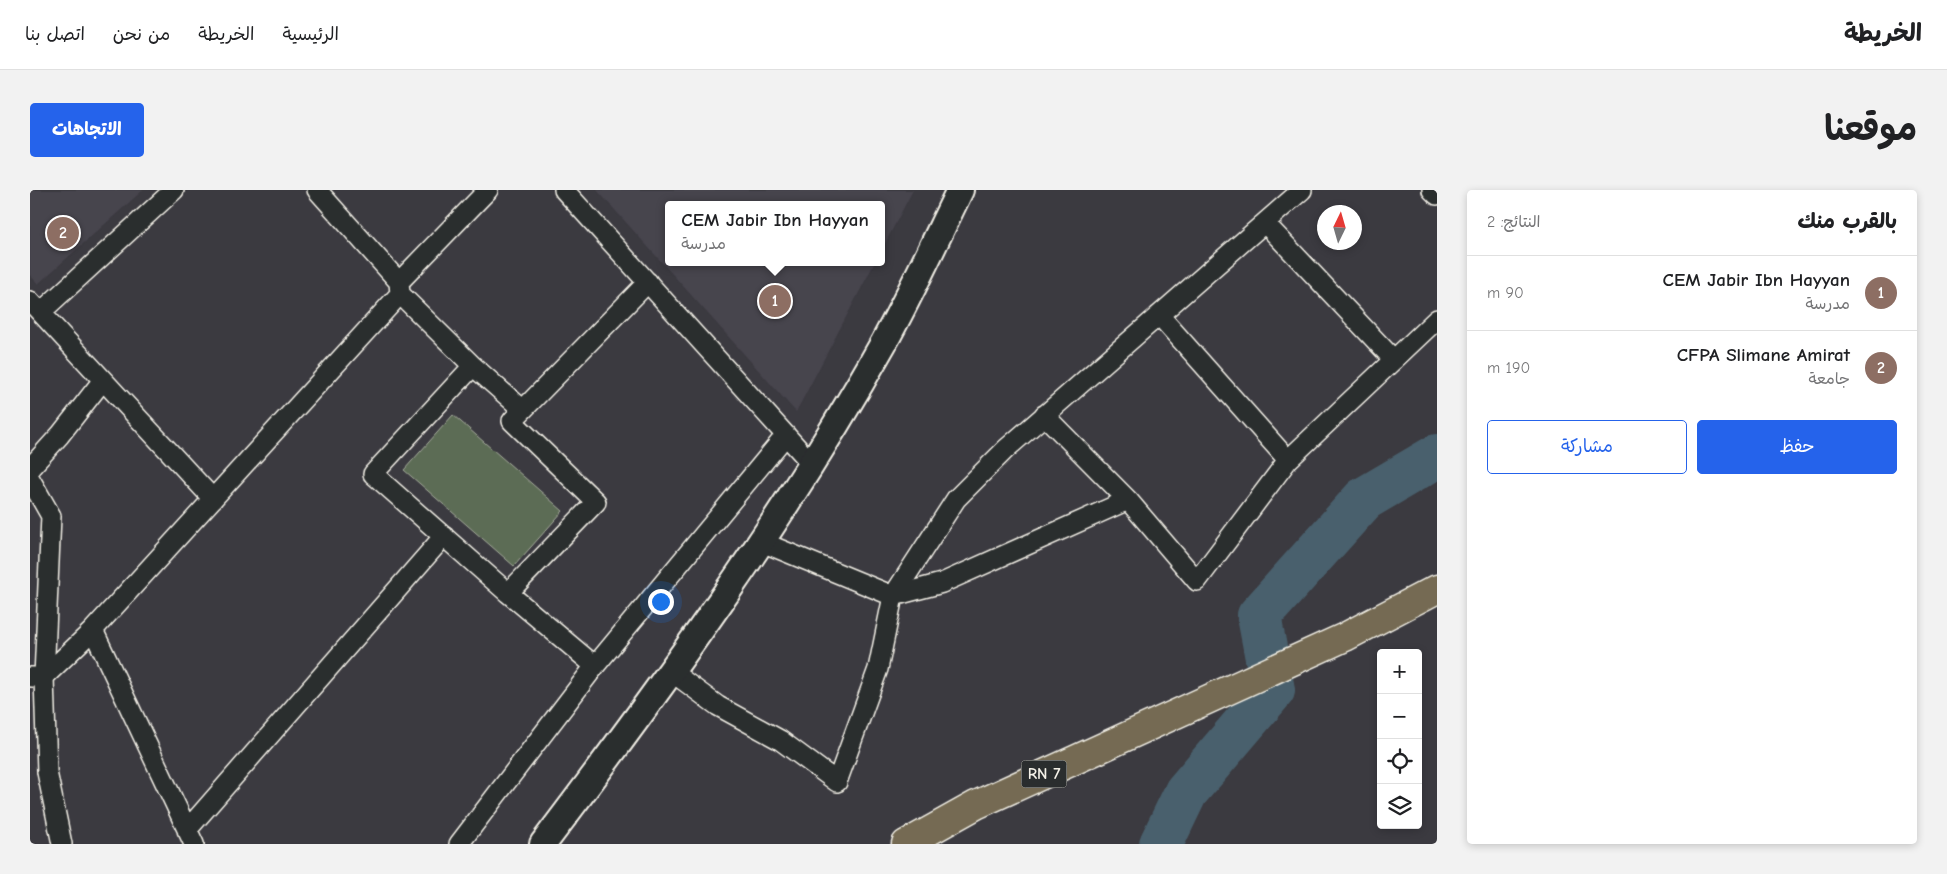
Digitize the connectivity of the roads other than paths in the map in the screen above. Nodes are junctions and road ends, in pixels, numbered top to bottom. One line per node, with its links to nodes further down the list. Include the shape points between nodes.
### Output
1 (174, 190): 12 (street)
2 (317, 190): 11 (street)
3 (488, 190): 11 (street)
4 (564, 190): 10 (street)
5 (960, 190): 22 (main road, via 884,343)
6 (1302, 190): 9 (street)
7 (1432, 190): 8 (street)
8 (1437, 195)
9 (1265, 223): 13 (street); 15 (street)
10 (648, 282): 18 (street); 20 (street)
11 (399, 288): 16 (street); 25 (street)
12 (36, 306): 17 (street)
13 (1159, 315): 19 (street); 21 (street)
14 (1437, 319): 15 (street)
15 (1394, 360): 21 (street)
16 (473, 366): 18 (street); 27 (street, via 373,474)
17 (103, 380): 23 (street, via 60,436); 25 (street)
18 (523, 410): 30 (street, via 512,421 596,502)
19 (1044, 416): 26 (street); 31 (street, via 956,499)
20 (786, 435): 22 (street); 33 (street)
21 (1288, 460): 26 (street, via 1197,581)
22 (811, 463): 28 (main road)
23 (30, 468)
24 (30, 478): 35 (street, via 50,516)
25 (213, 500): 32 (street)
26 (1128, 500): 31 (street, via 942,583)
27 (444, 536): 30 (street); 37 (street)
28 (762, 542): 31 (street); 34 (main road)
29 (1437, 588): 41 (main road, RN 7, via 1345,637 976,804)
30 (508, 593): 33 (street)
31 (893, 596): 34 (street, via 878,669 837,782 780,740 718,706)
32 (93, 630): 35 (street); 37 (street)
33 (595, 666): 39 (street)
34 (672, 672): 40 (main road)
35 (37, 677): 36 (street)
36 (38, 772): 38 (street)
37 (190, 837)
38 (62, 844)
39 (459, 844)
40 (543, 844)
41 (906, 844)

